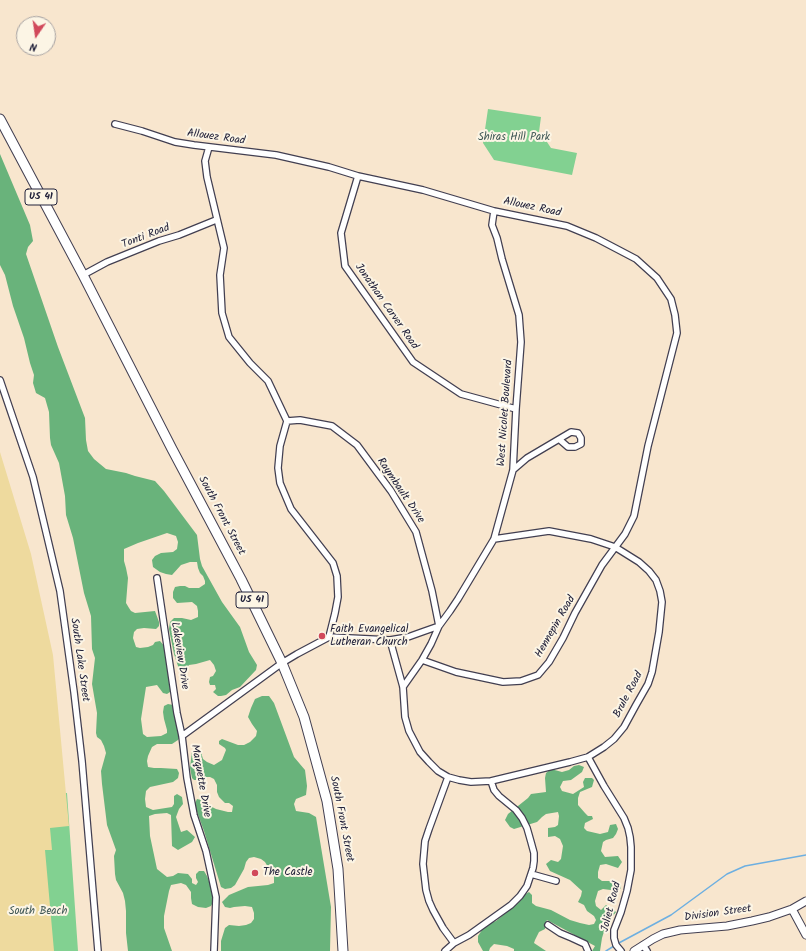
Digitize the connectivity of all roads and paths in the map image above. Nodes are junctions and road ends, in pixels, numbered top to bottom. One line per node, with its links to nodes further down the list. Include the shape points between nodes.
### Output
1 (0, 119): 7 (highway, South Front Street / US 41)
2 (115, 124): 3 (street, Allouez Road, via 175,142)
3 (209, 147): 4 (street, Allouez Road, via 276,155); 6 (street, via 205,161 206,177)
4 (358, 176): 5 (street, Allouez Road, via 423,190); 9 (street, Jonathan Carver Road, via 341,233 345,266 413,362 461,394)
5 (494, 210): 9 (street, West Nicolet Boulevard, via 492,225 519,315 521,342); 14 (street, Allouez Road, via 567,226 596,238 636,259 657,278 671,299 677,333 648,446 634,516)
6 (216, 220): 7 (street, Tonti Road, via 107,262); 10 (street, via 224,248 220,275 222,313 229,337 268,381)
7 (83, 276): 20 (highway, South Front Street / US 41)
8 (0, 380): 34 (street, South Lake Street, via 33,477 60,591 82,761)
9 (516, 409): 12 (street, West Nicolet Boulevard)
10 (287, 422): 16 (street, Raymbault Drive, via 300,420 332,426 357,445 391,491 416,532); 17 (street, via 280,446 280,483 291,509 333,563 338,597)
11 (560, 440): 12 (street, via 527,458)
12 (513, 470): 13 (street, West Nicolet Boulevard)
13 (494, 539): 14 (street, Brule Road, via 549,530); 16 (street, West Nicolet Boulevard)
14 (615, 547): 19 (street, Hennepin Road, via 549,662 538,675 520,681 503,682 456,672); 23 (street, Brule Road, via 649,570 656,580 662,602 659,632 648,684 624,727 614,739)
15 (157, 578): 22 (street, Lakeview Drive)
16 (439, 626): 18 (street); 19 (street, West Nicolet Boulevard)
17 (329, 637): 18 (street); 20 (street, Marquette Drive)
18 (390, 640): 21 (street)
19 (422, 660): 21 (street, West Nicolet Boulevard)
20 (282, 663): 22 (street, Marquette Drive); 36 (highway, South Front Street / US 41, via 304,717 327,801 338,869)
21 (403, 687): 24 (street, via 405,717 413,740 429,762)
22 (182, 736): 35 (street, Marquette Drive, via 194,816 206,851 216,897)
23 (588, 757): 25 (street, Brule Road); 39 (street, Joliet Road, via 624,818 630,837 627,891 614,930 616,945)
24 (448, 777): 25 (street, Brule Road, via 471,782); 32 (street, via 425,841 424,864 429,901)
25 (491, 781): 26 (street, via 494,790 516,810 527,828 534,853)
26 (531, 874): 27 (street); 32 (street, via 527,886 511,905)
27 (556, 881)
28 (806, 902): 29 (street, Division Street)
29 (792, 908): 31 (street); 33 (street, Division Street, via 752,922 663,934)
30 (548, 925): 38 (street, via 585,944)
31 (806, 935)
32 (454, 943): 37 (street)
33 (645, 948): 40 (street, Division Street)
34 (98, 951)
35 (214, 951)
36 (343, 951)
37 (445, 951)
38 (588, 951)
39 (621, 951)
40 (634, 951)

